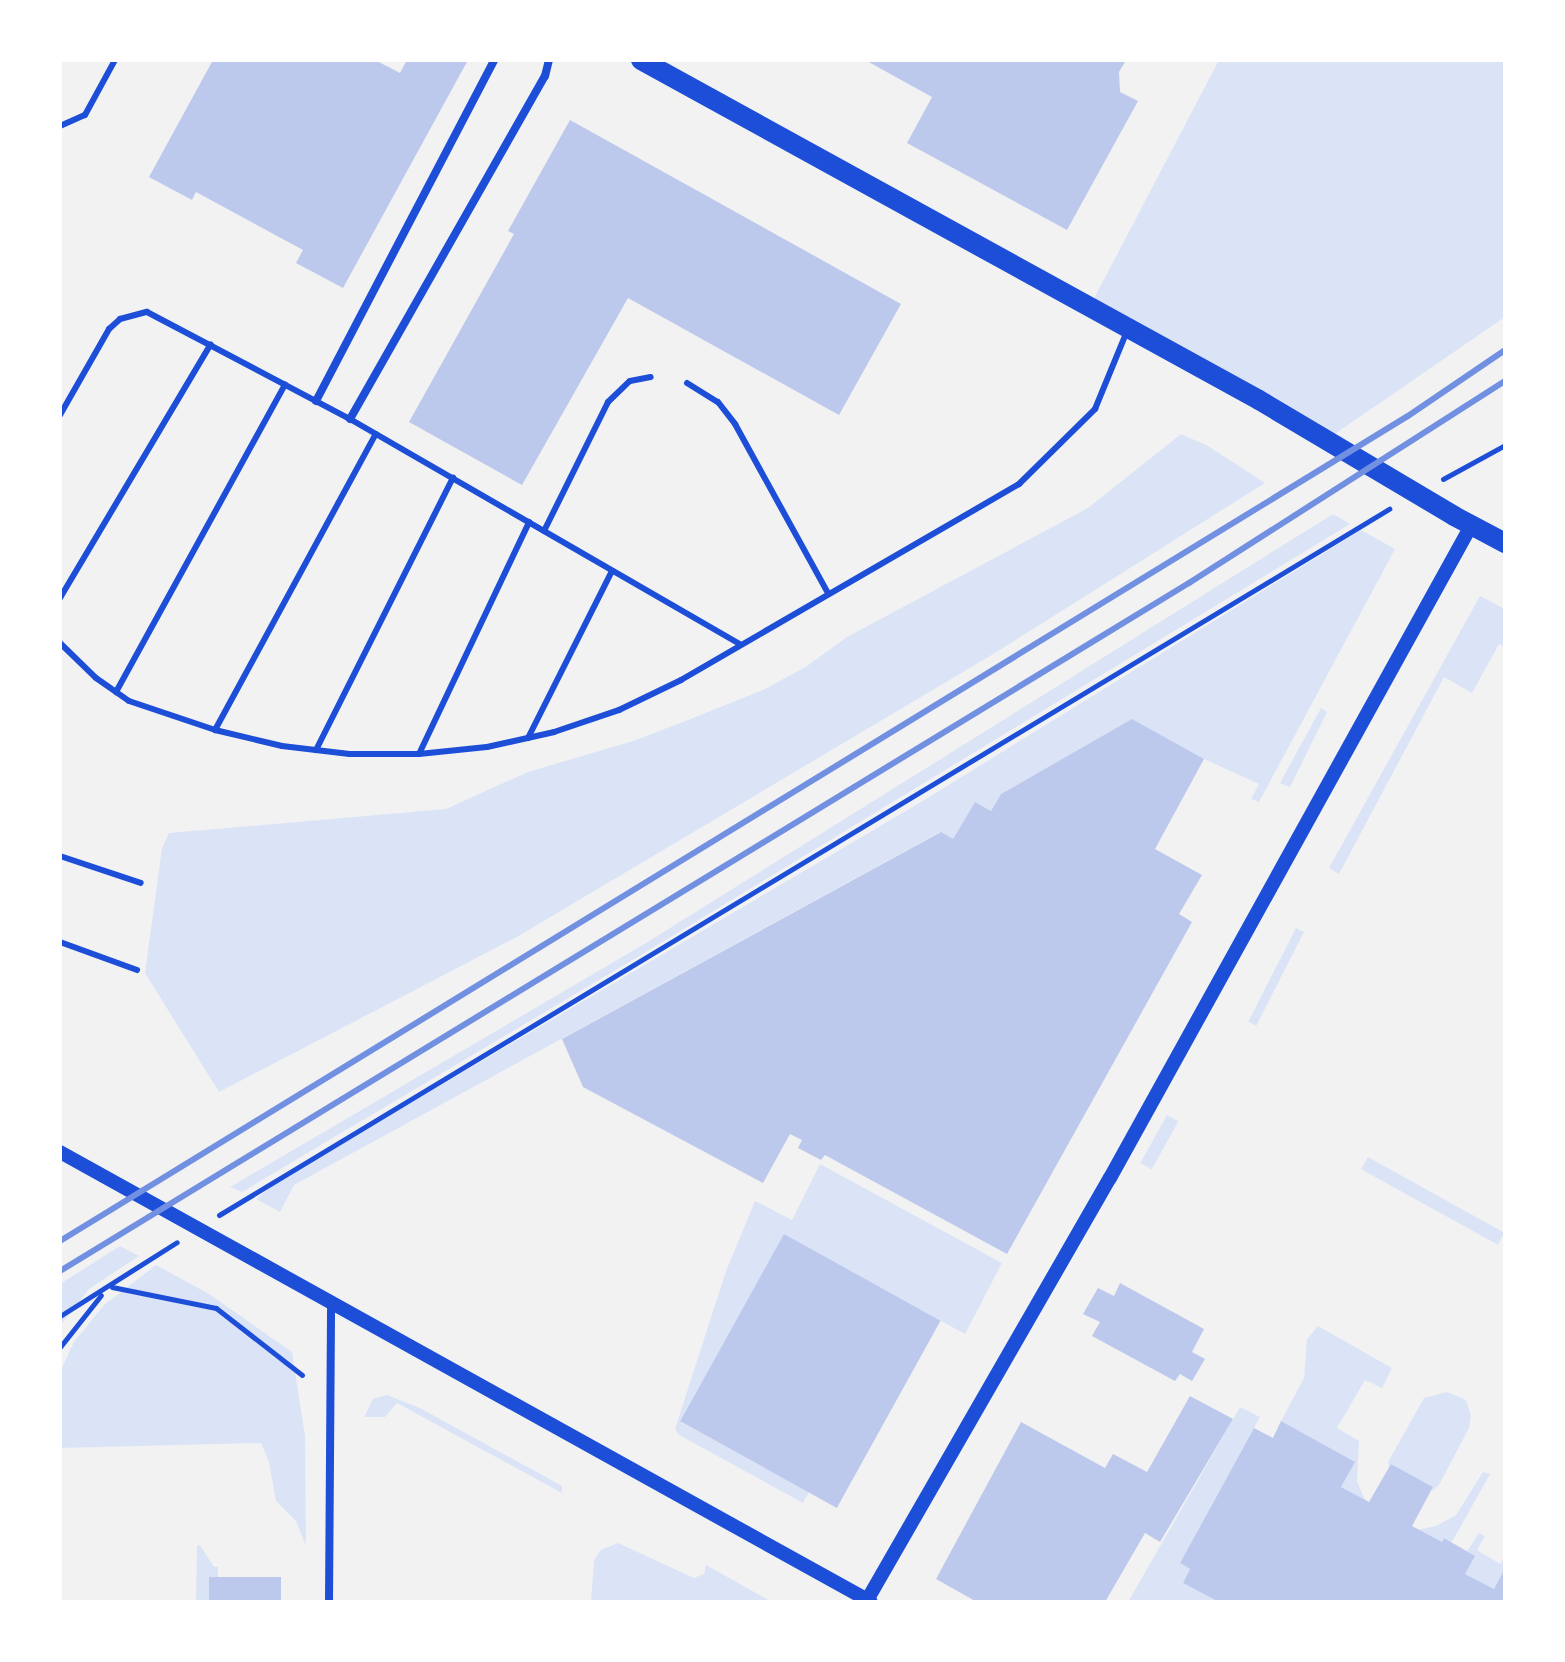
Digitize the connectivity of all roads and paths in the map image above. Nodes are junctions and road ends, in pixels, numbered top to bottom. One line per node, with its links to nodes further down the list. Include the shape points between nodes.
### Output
1 (115, 60): 5 (lane, via 85,115)
2 (494, 60): 11 (street)
3 (549, 60): 13 (street, via 545,76)
4 (641, 60): 6 (main road)
5 (60, 126)
6 (1128, 328): 19 (main road); 24 (lane, via 1095,409 1019,484)
7 (211, 344): 10 (lane); 12 (lane, via 147,312 120,319 109,329); 25 (lane)
8 (651, 377): 21 (lane, via 630,381 608,402)
9 (687, 383): 24 (lane, via 718,402 735,424)
10 (285, 384): 11 (lane); 28 (lane)
11 (316, 401): 13 (lane)
12 (60, 415)
13 (350, 419): 14 (lane)
14 (376, 434): 16 (lane); 29 (lane)
15 (1505, 445): 17 (path)
16 (453, 478): 20 (lane); 31 (lane)
17 (1440, 481)
18 (1400, 502): 38 (path)
19 (1462, 521): 22 (main road); 45 (street, via 1133,1138)
20 (529, 522): 21 (lane); 32 (lane)
21 (544, 531): 23 (lane)
22 (1505, 543)
23 (612, 571): 27 (lane); 30 (lane)
24 (828, 593): 27 (lane)
25 (60, 598)
26 (60, 643): 28 (lane)
27 (740, 644): 30 (lane, via 619,710)
28 (116, 692): 29 (lane)
29 (215, 730): 31 (lane)
30 (528, 738): 32 (lane)
31 (316, 750): 32 (lane)
32 (419, 754)
33 (60, 856): 34 (lane)
34 (141, 883)
35 (60, 942): 36 (lane)
36 (137, 970)
37 (60, 1152): 41 (street)
38 (210, 1221)
39 (184, 1238): 40 (path)
40 (111, 1287): 42 (path); 43 (path); 44 (path, via 216,1308)
41 (331, 1300): 45 (street); 46 (street)
42 (60, 1316)
43 (60, 1347)
44 (302, 1375)
45 (868, 1601)
46 (329, 1602)

